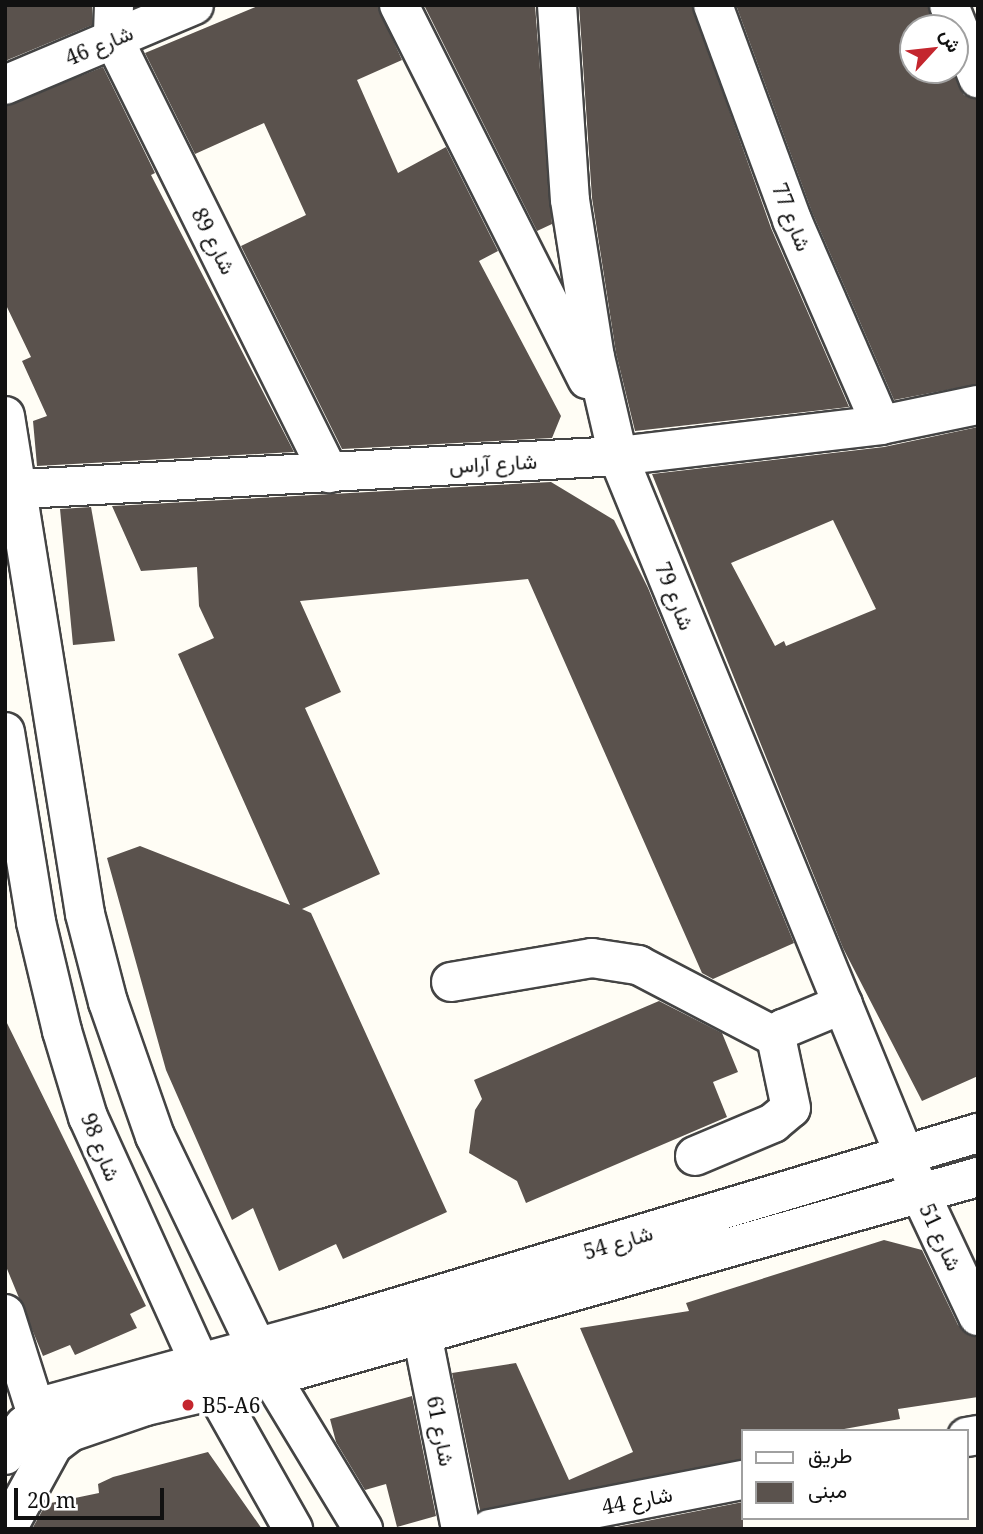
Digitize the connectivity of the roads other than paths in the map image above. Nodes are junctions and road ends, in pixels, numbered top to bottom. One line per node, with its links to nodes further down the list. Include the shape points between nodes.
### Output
1 (194, 5): 6 (street, شارع 46)
2 (400, 5): 12 (street)
3 (557, 5): 12 (street, شارع 79, via 570,200)
4 (713, 5): 11 (street, شارع 77, via 792,220)
5 (949, 5): 7 (street)
6 (113, 22): 8 (street, شارع 46); 13 (street, شارع 89)
7 (978, 78)
8 (5, 85)
9 (978, 405): 11 (street, شارع آراس)
10 (5, 416): 14 (street)
11 (881, 425): 12 (street, شارع آراس)
12 (613, 438): 13 (street, شارع آراس); 17 (street, شارع 79)
13 (329, 473): 14 (street, شارع آراس)
14 (12, 489): 27 (street, via 85,914 108,1002 155,1136)
15 (5, 732): 28 (street, شارع 98, via 36,922 65,1044 88,1117 123,1202)
16 (451, 982): 18 (street, via 592,958 638,965)
17 (843, 1004): 18 (street, via 783,1029); 21 (street, شارع 79)
18 (776, 1037): 20 (street, via 791,1108 773,1123)
19 (978, 1133): 21 (street, شارع 54)
20 (695, 1156)
21 (905, 1157): 23 (street, شارع 51); 27 (street, شارع 54)
22 (978, 1177): 23 (street, شارع 54)
23 (920, 1193): 25 (street, شارع 51); 26 (street, شارع 54)
24 (5, 1314): 29 (street)
25 (978, 1316)
26 (422, 1334): 27 (street, شارع 54); 35 (street, شارع 61)
27 (264, 1362): 28 (street); 34 (street)
28 (206, 1376): 29 (street, via 50,1404); 32 (street, via 146,1406 71,1433 53,1445); 33 (street, شارع 98)
29 (36, 1412): 30 (street)
30 (5, 1455)
31 (741, 1480): 36 (street, شارع 44)
32 (7, 1529)
33 (293, 1529)
34 (363, 1529)
35 (461, 1529)
36 (490, 1529)

